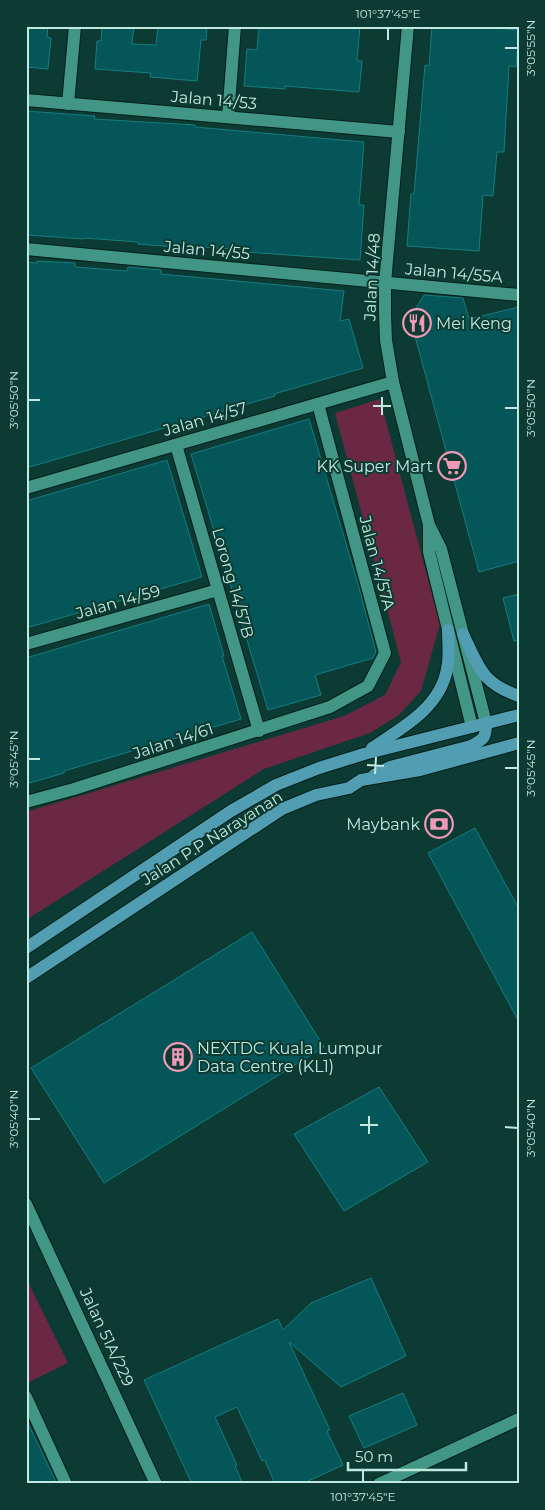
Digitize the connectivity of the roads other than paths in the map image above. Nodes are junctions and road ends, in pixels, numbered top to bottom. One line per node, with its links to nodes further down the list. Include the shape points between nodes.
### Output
1 (75, 26): 5 (street)
2 (235, 26): 6 (street)
3 (408, 26): 7 (street, Jalan 14/48)
4 (26, 100): 5 (street, Jalan 14/53)
5 (68, 104): 6 (street, Jalan 14/53)
6 (228, 117): 7 (street, Jalan 14/53)
7 (399, 132): 9 (street, Jalan 14/48)
8 (26, 249): 9 (street, Jalan 14/55)
9 (385, 283): 10 (street, Jalan 14/55A); 11 (street, Jalan 14/48, via 386,340)
10 (519, 295)
11 (393, 382): 12 (street, Jalan 14/57); 15 (street, Jalan 14/48)
12 (318, 404): 13 (street, Jalan 14/57); 21 (street, Jalan 14/57A, via 385,653 368,686)
13 (176, 445): 14 (street, Jalan 14/57); 16 (street, Lorong 14/57B)
14 (26, 488)
15 (429, 525): 17 (street, Jalan 14/48, via 429,552); 18 (street, Jalan 14/48, via 441,549)
16 (218, 590): 19 (street, Jalan 14/59); 25 (street, Lorong 14/57B)
17 (448, 630): 24 (street, Jalan 14/48); 29 (main road, via 447,669 439,691 414,722)
18 (463, 634): 20 (main road, via 480,669 491,683); 23 (street, Jalan 14/48)
19 (26, 644)
20 (519, 696)
21 (330, 707): 25 (street, Jalan 14/61)
22 (519, 715): 23 (main road, Jalan P.P Narayanan)
23 (486, 723): 24 (main road, Jalan P.P Narayanan); 27 (main road)
24 (472, 727): 27 (main road, via 475,735); 29 (main road, Jalan P.P Narayanan)
25 (259, 730): 31 (street, Jalan 14/61)
26 (519, 739): 27 (main road)
27 (483, 740): 30 (main road, via 390,767)
28 (519, 743): 30 (main road, Jalan P.P Narayanan, via 420,770)
29 (364, 754): 32 (main road, Jalan P.P Narayanan, via 276,785 238,806)
30 (361, 780): 33 (main road, Jalan P.P Narayanan, via 349,788 282,809)
31 (26, 802)
32 (26, 948)
33 (26, 978)
34 (26, 1204): 37 (street, Jalan 51A/229)
35 (26, 1397): 38 (street)
36 (519, 1419): 39 (street)
37 (152, 1483)
38 (66, 1484)
39 (379, 1484)

